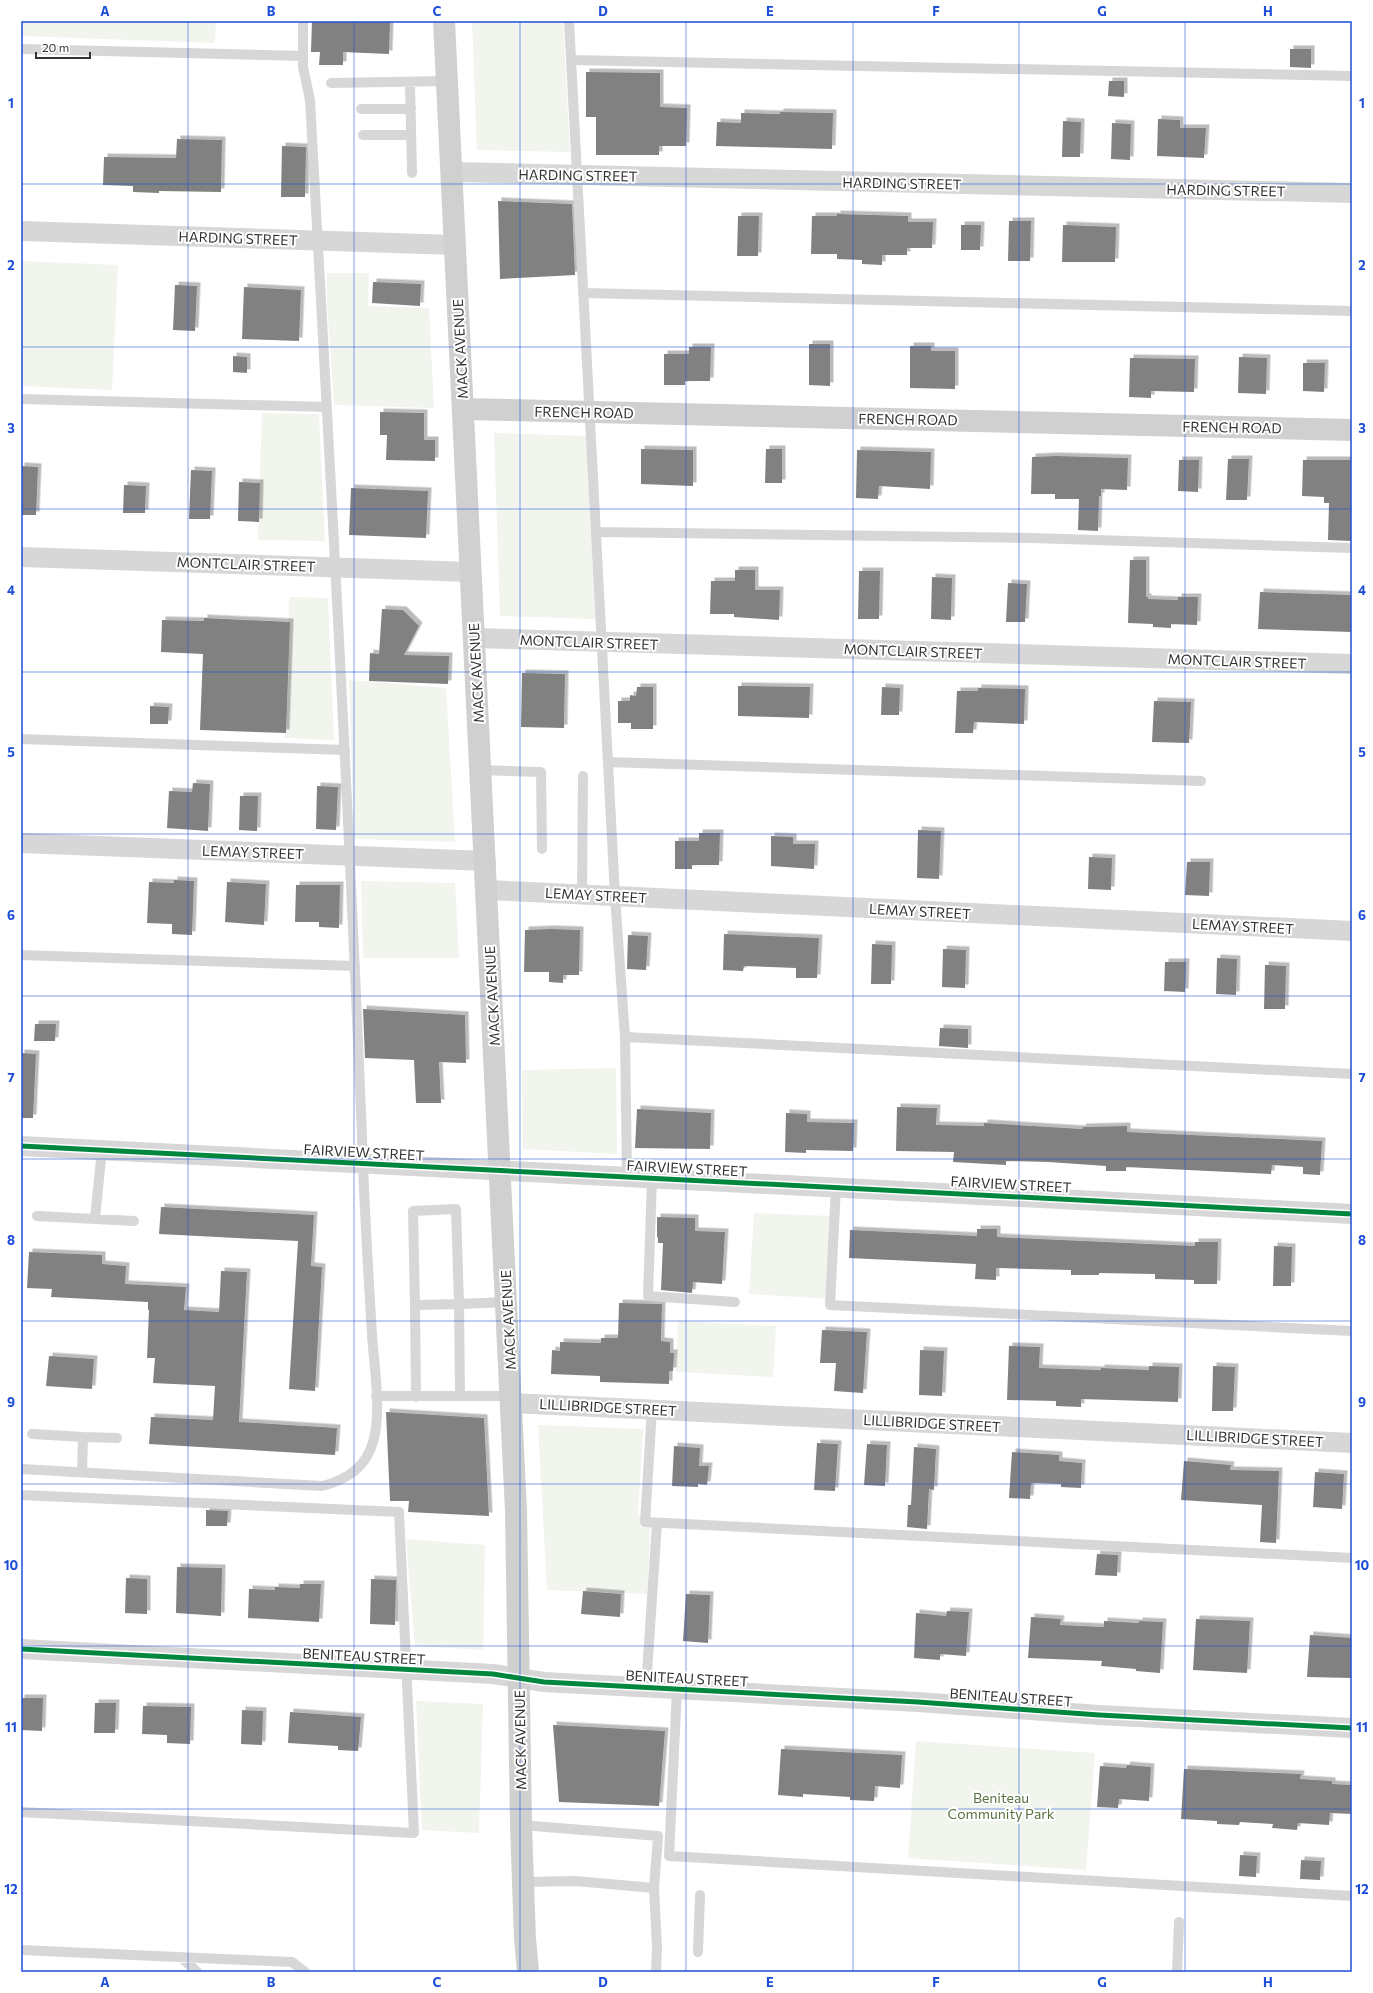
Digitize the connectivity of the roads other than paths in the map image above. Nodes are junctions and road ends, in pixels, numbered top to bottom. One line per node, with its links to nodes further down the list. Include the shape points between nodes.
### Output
1 (303, 21): 5 (lane)
2 (444, 21): 8 (main road, MACK AVENUE)
3 (569, 21): 6 (lane)
4 (21, 49): 5 (lane)
5 (303, 56): 20 (lane, via 310,100)
6 (572, 60): 7 (lane); 17 (lane)
7 (1352, 76)
8 (447, 81): 9 (lane); 15 (main road, MACK AVENUE)
9 (410, 82): 10 (lane); 11 (lane)
10 (331, 83)
11 (411, 109): 12 (lane); 14 (lane)
12 (361, 110)
13 (362, 135): 14 (lane)
14 (411, 135): 16 (lane)
15 (452, 172): 17 (street, HARDING STREET); 21 (main road, MACK AVENUE)
16 (412, 173)
17 (579, 175): 18 (street, HARDING STREET); 22 (lane)
18 (1352, 193)
19 (21, 231): 20 (street, HARDING STREET)
20 (318, 240): 21 (street, HARDING STREET); 25 (lane)
21 (456, 245): 26 (main road, MACK AVENUE)
22 (584, 293): 23 (lane); 27 (lane)
23 (1352, 310)
24 (21, 398): 25 (lane)
25 (328, 407): 32 (lane)
26 (463, 409): 27 (main road, FRENCH ROAD); 33 (main road, MACK AVENUE)
27 (590, 412): 28 (main road, FRENCH ROAD); 29 (lane)
28 (1352, 430)
29 (596, 532): 30 (lane, via 1032,538); 35 (lane)
30 (1352, 548)
31 (21, 557): 32 (street, MONTCLAIR STREET)
32 (337, 567): 33 (street, MONTCLAIR STREET); 38 (lane)
33 (472, 572): 34 (main road, MACK AVENUE)
34 (474, 638): 35 (street, MONTCLAIR STREET); 40 (main road, MACK AVENUE)
35 (602, 642): 36 (street, MONTCLAIR STREET); 39 (lane)
36 (1352, 664)
37 (21, 738): 38 (lane)
38 (345, 750): 45 (lane)
39 (608, 762): 42 (lane); 49 (lane)
40 (481, 770): 44 (lane, via 541,772); 46 (main road, MACK AVENUE)
41 (583, 776): 48 (lane)
42 (1201, 781)
43 (21, 844): 45 (street, LEMAY STREET)
44 (542, 849)
45 (350, 856): 46 (street, LEMAY STREET); 52 (lane)
46 (486, 861): 47 (main road, MACK AVENUE)
47 (487, 890): 48 (street, LEMAY STREET); 58 (main road, MACK AVENUE)
48 (582, 895): 49 (street, LEMAY STREET)
49 (615, 896): 50 (street, LEMAY STREET); 53 (lane)
50 (1352, 931)
51 (21, 955): 52 (lane)
52 (355, 966): 57 (lane)
53 (625, 1037): 54 (lane); 59 (lane)
54 (1352, 1074)
55 (21, 1146): 56 (street, FAIRVIEW STREET)
56 (102, 1150): 57 (street, FAIRVIEW STREET); 64 (lane)
57 (363, 1164): 58 (street, FAIRVIEW STREET); 71 (lane)
58 (501, 1171): 59 (street, FAIRVIEW STREET); 66 (main road, MACK AVENUE)
59 (627, 1177): 60 (street, FAIRVIEW STREET)
60 (652, 1179): 61 (street, FAIRVIEW STREET); 67 (lane, via 648,1296)
61 (836, 1187): 62 (street, FAIRVIEW STREET); 70 (lane, via 830,1305)
62 (1352, 1214)
63 (37, 1216): 64 (lane)
64 (95, 1218): 65 (lane)
65 (134, 1220)
66 (507, 1302): 68 (lane); 74 (main road, MACK AVENUE)
67 (736, 1302)
68 (459, 1304): 69 (lane); 69 (lane, via 456,1209 413,1211); 72 (lane)
69 (415, 1305): 73 (lane)
70 (1352, 1331)
71 (376, 1396): 73 (lane); 81 (lane, via 375,1430 368,1455 356,1470 338,1482 322,1486 304,1486)
72 (460, 1396): 73 (lane); 74 (lane)
73 (416, 1397)
74 (511, 1399): 75 (street, LILLIBRIDGE STREET); 87 (main road, MACK AVENUE)
75 (652, 1410): 79 (street, LILLIBRIDGE STREET); 83 (lane, via 644,1522)
76 (32, 1434): 77 (lane)
77 (83, 1437): 78 (lane); 81 (lane)
78 (117, 1438)
79 (1352, 1443)
80 (21, 1469): 81 (lane)
81 (82, 1472)
82 (21, 1495): 86 (lane, via 399,1512)
83 (657, 1523): 84 (lane); 88 (lane)
84 (1352, 1558)
85 (21, 1649): 86 (street, BENITEAU STREET)
86 (407, 1670): 87 (street, BENITEAU STREET, via 493,1674); 91 (lane, via 414,1833)
87 (519, 1678): 88 (street, BENITEAU STREET, via 544,1682); 92 (main road, MACK AVENUE)
88 (646, 1688): 89 (street, BENITEAU STREET)
89 (677, 1689): 90 (street, BENITEAU STREET); 94 (lane)
90 (1352, 1728)
91 (21, 1812)
92 (521, 1825): 93 (lane, via 658,1836); 95 (main road, MACK AVENUE)
93 (656, 1856): 94 (lane); 96 (lane)
94 (669, 1856): 98 (lane)
95 (523, 1882): 96 (lane, via 576,1881); 105 (main road, MACK AVENUE)
96 (654, 1888): 106 (lane)
97 (700, 1895): 101 (lane)
98 (1352, 1896)
99 (1179, 1922): 107 (lane)
100 (21, 1950): 102 (lane)
101 (698, 1952)
102 (182, 1958): 103 (lane); 104 (lane, via 292,1962)
103 (197, 1972)
104 (305, 1972)
105 (528, 1972)
106 (656, 1972)
107 (1177, 1972)

